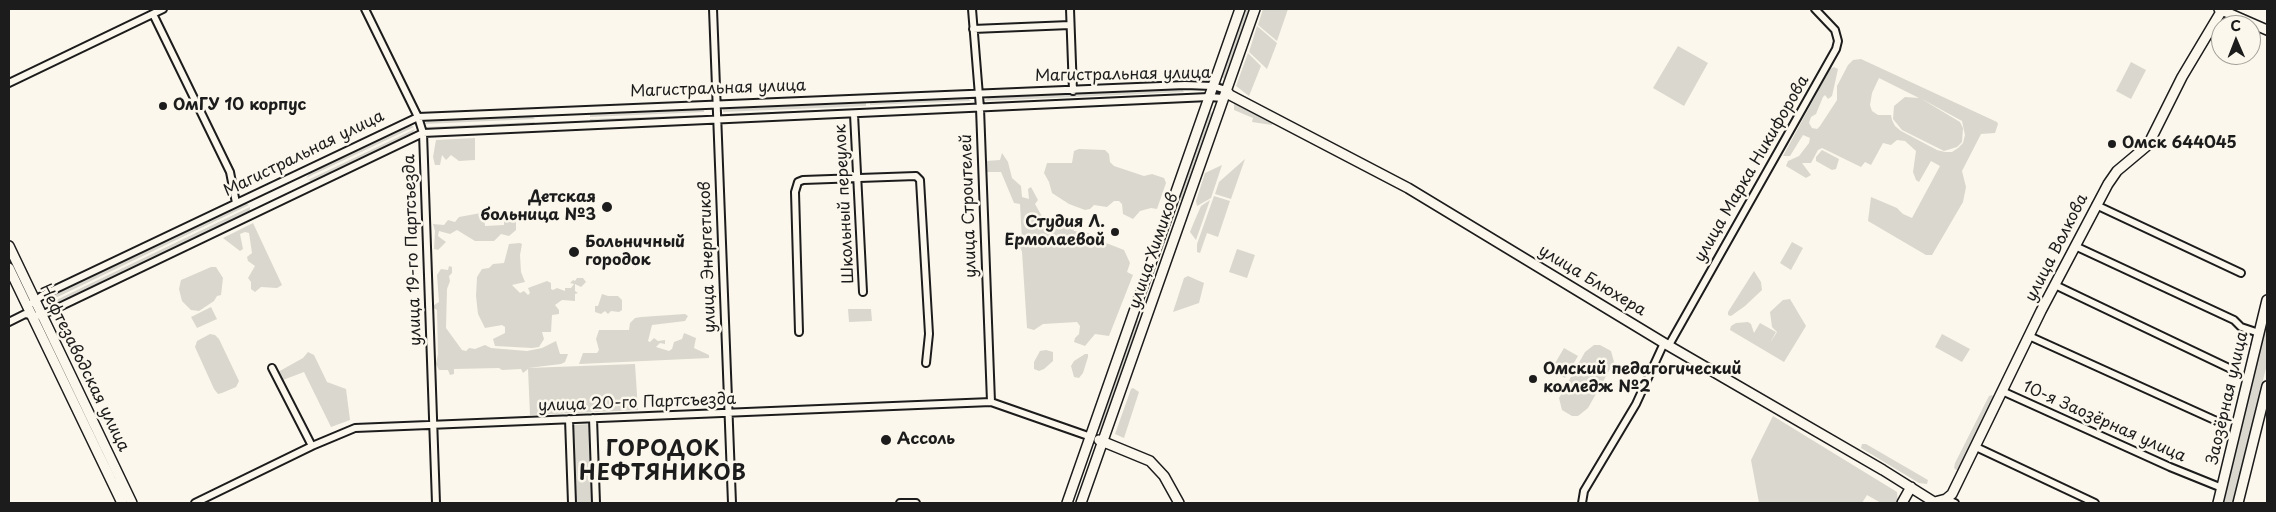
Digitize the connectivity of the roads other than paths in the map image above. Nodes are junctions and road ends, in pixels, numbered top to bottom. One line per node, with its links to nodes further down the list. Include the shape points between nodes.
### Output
1 (163, 9): 10 (street)
2 (365, 9): 23 (street, улица 19-го Партсъезда)
3 (713, 9): 20 (street, улица Энергетиков)
4 (972, 9): 12 (street, улица Строителей)
5 (1070, 9): 11 (street)
6 (1240, 9): 15 (main road, улица Химиков)
7 (1255, 9): 18 (main road, улица Химиков)
8 (1815, 9): 47 (street, улица Марка Никифорова, via 1835,30 1836,49)
9 (2220, 9): 13 (main road); 28 (main road, улица Волкова, via 2148,145 2112,177)
10 (153, 14): 14 (street); 27 (street, via 230,172)
11 (1070, 25): 12 (street); 16 (street)
12 (973, 29): 17 (street, улица Строителей)
13 (2267, 30)
14 (9, 84)
15 (1213, 86): 16 (street, Магистральная улица); 18 (street, Магистральная улица); 19 (main road, улица Химиков)
16 (1073, 91): 17 (street, Магистральная улица)
17 (979, 94): 20 (street, Магистральная улица); 21 (street, улица Строителей)
18 (1227, 94): 19 (street, Магистральная улица); 30 (main road, улица Химиков); 47 (main road, улица Блюхера, via 1408,188)
19 (1209, 97): 21 (street, Магистральная улица); 29 (main road, улица Химиков)
20 (715, 105): 23 (street, Магистральная улица); 24 (street, улица Энергетиков)
21 (980, 108): 22 (street, Магистральная улица); 53 (street, улица Строителей)
22 (854, 114): 24 (street, Магистральная улица); 26 (street, Школьный переулок)
23 (418, 117): 25 (street, улица 19-го Партсъезда); 27 (street, Магистральная улица)
24 (716, 120): 25 (street, Магистральная улица); 54 (street, улица Энергетиков)
25 (423, 133): 42 (street, Магистральная улица); 58 (street, улица 19-го Партсъезда)
26 (857, 178): 36 (street, Школьный переулок); 44 (street, via 803,180 795,187); 48 (street, via 916,176 920,180 929,334)
27 (236, 203): 38 (street, Магистральная улица)
28 (2096, 205): 32 (main road, улица Волкова); 34 (street)
29 (1170, 210): 30 (main road); 37 (main road, улица Химиков)
30 (1183, 215): 40 (main road, улица Химиков)
31 (9, 246): 38 (main road, Нефтезаводская улица)
32 (2075, 246): 35 (main road, улица Волкова); 45 (street)
33 (9, 268): 41 (main road, Нефтезаводская улица)
34 (2241, 273)
35 (2055, 285): 46 (main road, улица Волкова); 50 (street)
36 (863, 292)
37 (1140, 298): 40 (main road); 59 (main road, улица Химиков)
38 (35, 300): 41 (street, Магистральная улица); 42 (main road, Нефтезаводская улица)
39 (2267, 300): 45 (main road, Заозёрная улица)
40 (1152, 302): 60 (main road, улица Химиков)
41 (28, 313): 42 (street, Магистральная улица); 43 (street, Магистральная улица); 67 (main road, Нефтезаводская улица)
42 (42, 315): 68 (main road, Нефтезаводская улица)
43 (9, 322)
44 (799, 332)
45 (2259, 333): 64 (main road, Заозёрная улица)
46 (2029, 336): 52 (main road, улица Волкова); 57 (street)
47 (1667, 344): 63 (main road, улица Блюхера); 78 (street, улица Марка Никифорова, via 1636,404 1584,490)
48 (926, 363)
49 (272, 368): 61 (street)
50 (2231, 369)
51 (2267, 386): 83 (main road)
52 (2002, 391): 62 (main road, улица Волкова); 64 (street, 10-я Заозёрная улица)
53 (991, 402): 54 (street, улица 20-го Партсъезда); 59 (street, улица 20-го Партсъезда)
54 (728, 413): 55 (street, улица 20-го Партсъезда); 73 (street, улица Энергетиков)
55 (593, 418): 56 (street, улица 20-го Партсъезда); 72 (street)
56 (569, 419): 58 (street, улица 20-го Партсъезда); 71 (street)
57 (2221, 423)
58 (434, 425): 61 (street, улица 20-го Партсъезда, via 355,428); 70 (street, улица 19-го Партсъезда)
59 (1091, 437): 60 (main road); 75 (main road, улица Химиков)
60 (1103, 441): 76 (main road, улица Химиков); 77 (main road, via 1150,461 1164,476)
61 (312, 446): 69 (street, улица 20-го Партсъезда)
62 (1976, 447): 66 (main road, улица Волкова, via 1952,494); 81 (street)
63 (1911, 487): 79 (main road); 80 (main road, улица Блюхера)
64 (2222, 488): 82 (main road, Заозёрная улица)
65 (916, 502): 74 (street)
66 (1952, 502): 80 (main road, улица Волкова)
67 (122, 503)
68 (132, 503)
69 (196, 503)
70 (436, 503)
71 (572, 503)
72 (596, 503)
73 (732, 503)
74 (900, 503)
75 (1067, 503)
76 (1081, 503)
77 (1179, 503)
78 (1582, 503)
79 (1902, 503)
80 (1932, 503)
81 (2094, 503)
82 (2218, 503)
83 (2238, 503)

